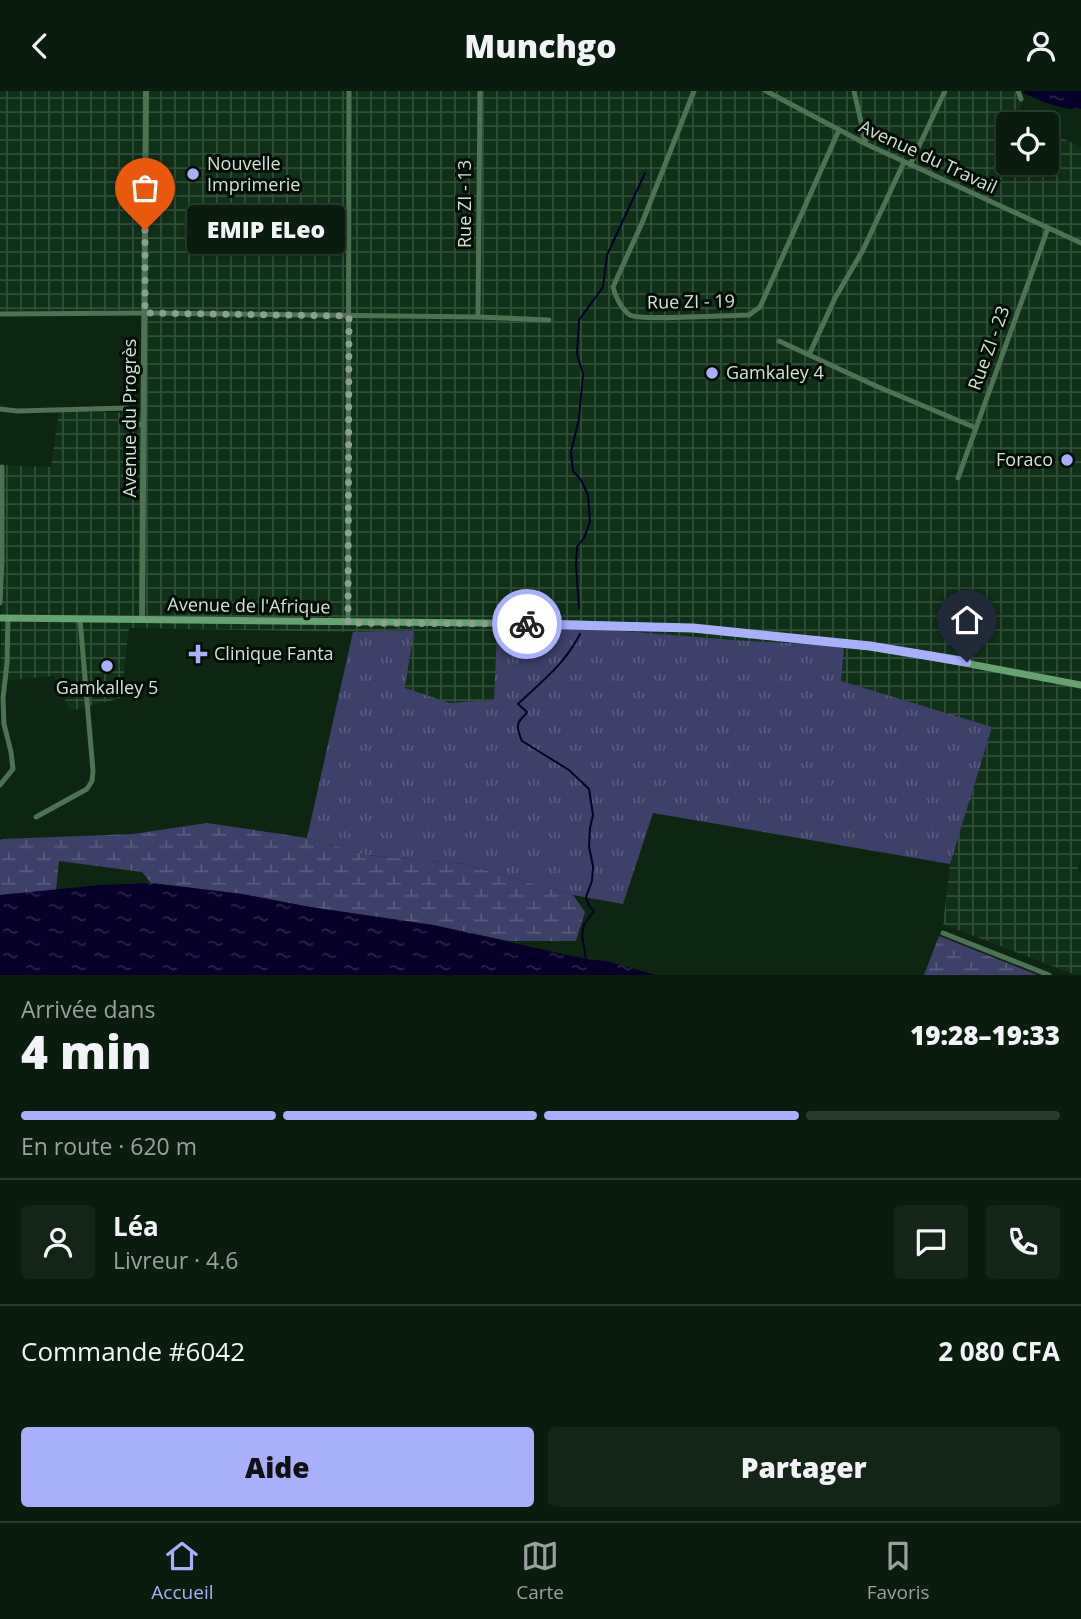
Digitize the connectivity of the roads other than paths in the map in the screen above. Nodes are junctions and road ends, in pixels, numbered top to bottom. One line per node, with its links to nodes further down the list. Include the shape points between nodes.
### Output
1 (146, 91): 15 (street, Avenue du Progrès)
2 (349, 91): 17 (street)
3 (480, 91): 18 (street, Rue ZI - 13)
4 (694, 91): 10 (street, Rue ZI - 19, via 613,287 634,317 749,315 760,307)
5 (766, 91): 10 (street, Avenue du Travail)
6 (854, 91): 11 (street)
7 (945, 91): 12 (street)
8 (1018, 91): 9 (street)
9 (1021, 99)
10 (839, 130): 11 (street, Avenue du Travail)
11 (866, 144): 12 (street, Avenue du Travail)
12 (907, 163): 13 (street, Avenue du Travail); 21 (street)
13 (1048, 228): 14 (street, Avenue du Travail); 24 (street, Rue ZI - 23)
14 (1081, 243)
15 (145, 313): 16 (street); 17 (street); 23 (street, Avenue du Progrès)
16 (0, 314)
17 (349, 316): 18 (street); 31 (street)
18 (478, 317): 19 (street)
19 (549, 320)
20 (779, 341): 21 (street)
21 (809, 355): 24 (street)
22 (0, 409): 23 (street, via 127,408 135,424)
23 (144, 425): 30 (street, Avenue du Progrès)
24 (976, 428): 26 (street, Rue ZI - 23)
25 (2, 467): 27 (street)
26 (958, 478)
27 (0, 603)
28 (4, 618): 29 (main road, Avenue de l'Afrique); 33 (street, via 4,724 13,769)
29 (80, 619): 30 (main road, Avenue de l'Afrique); 34 (street, via 92,781 87,789)
30 (142, 620): 31 (main road, Avenue de l'Afrique)
31 (348, 623): 32 (main road, Avenue de l'Afrique, via 693,628 891,649)
32 (1081, 685)
33 (0, 785)
34 (36, 817)
35 (943, 933): 36 (street)
36 (1049, 975)

